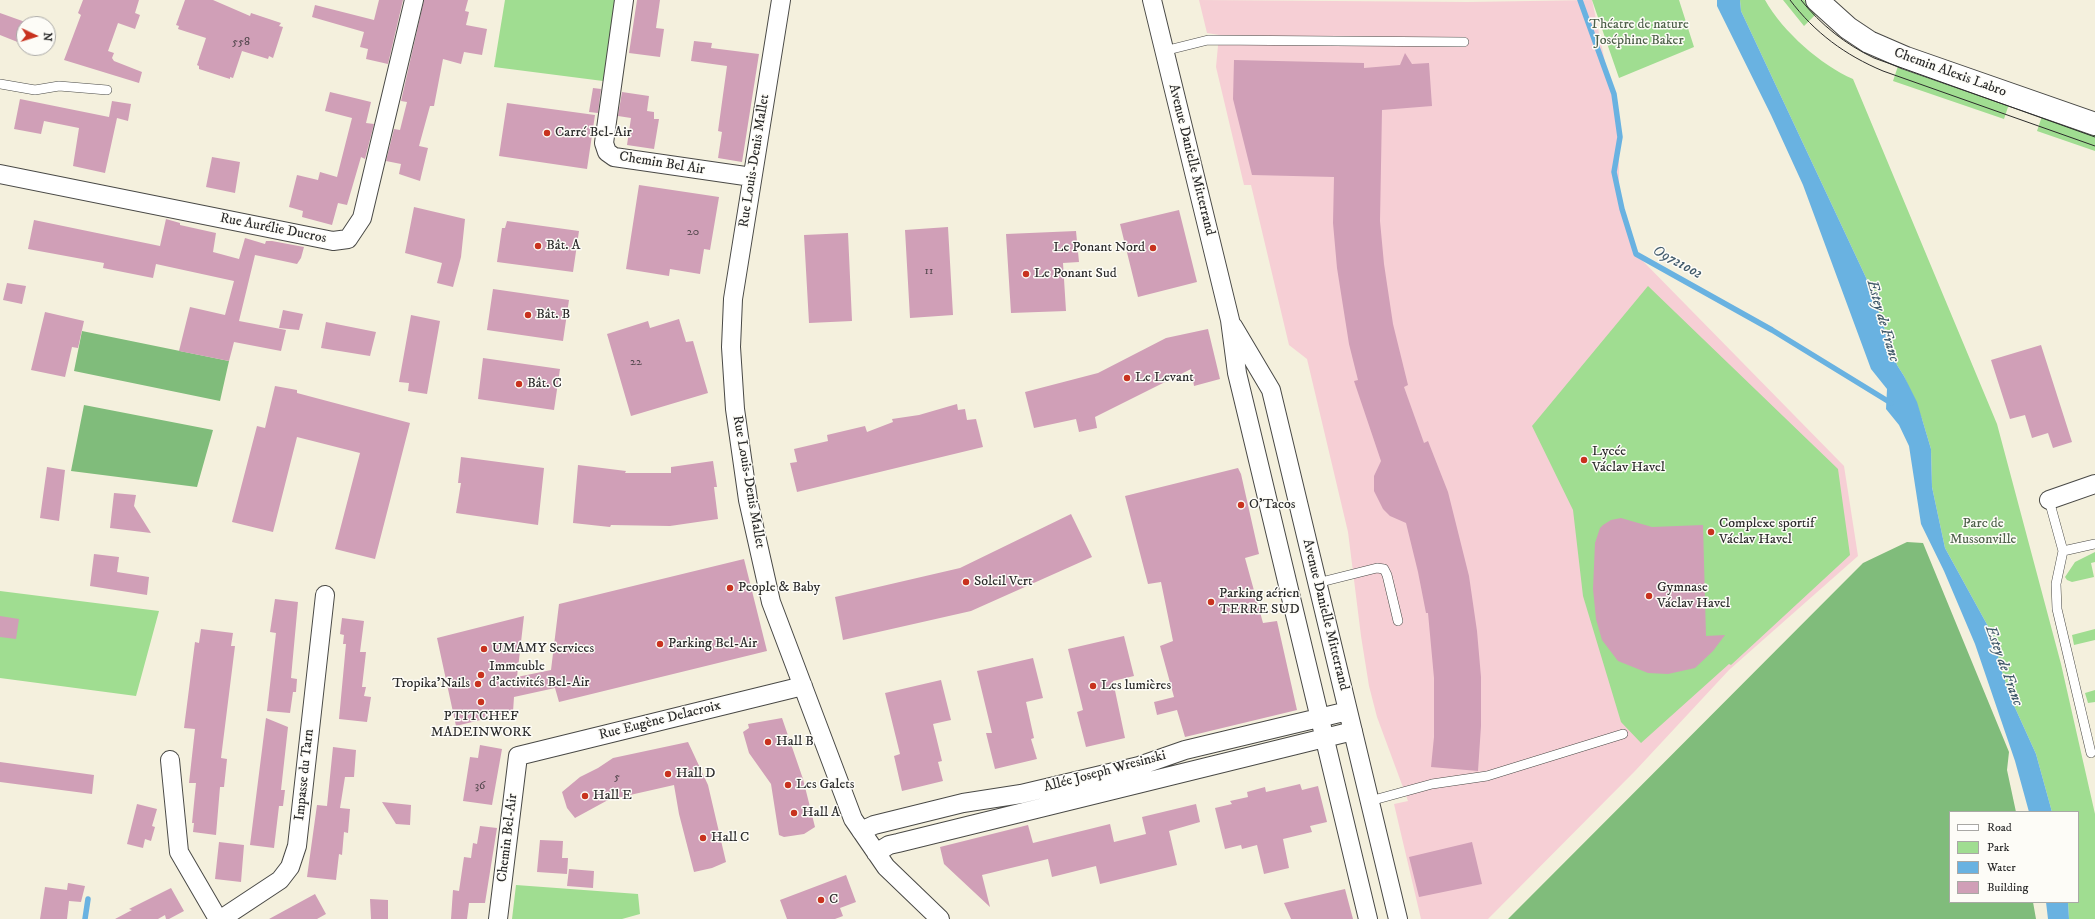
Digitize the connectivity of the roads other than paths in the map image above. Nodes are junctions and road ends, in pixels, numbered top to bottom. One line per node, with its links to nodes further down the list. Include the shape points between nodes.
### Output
1 (414, 0): 11 (street, Rue Aurélie Ducros, via 362,218 348,239 333,241)
2 (624, 0): 12 (street, Chemin Bel Air, via 604,143 607,152 614,157)
3 (781, 0): 12 (street, Rue Louis-Denis Mallet)
4 (1152, 0): 7 (street, Avenue Danielle Mitterrand)
5 (1818, 0): 10 (street, Chemin Alexis Labro, via 1848,28 1869,42 1906,58)
6 (1464, 42): 7 (lane, via 1208,40)
7 (1164, 51): 13 (street, Avenue Danielle Mitterrand)
8 (0, 84): 9 (lane, via 35,90 59,86)
9 (107, 90)
10 (2095, 124)
11 (0, 174)
12 (752, 178): 21 (street, Rue Louis-Denis Mallet, via 733,299 731,347 736,409 748,500 771,602)
13 (1230, 320): 18 (street, Avenue Danielle Mitterrand, via 1271,390); 23 (street, Avenue Danielle Mitterrand, via 1237,373)
14 (2095, 484): 15 (street)
15 (2049, 500): 17 (lane)
16 (2095, 544): 17 (lane)
17 (2063, 551): 27 (lane, via 2056,584 2057,609)
18 (1317, 583): 20 (lane, via 1377,568 1384,569); 22 (street, Avenue Danielle Mitterrand)
19 (325, 595): 33 (street, Impasse du Tarn, via 297,846 290,867 280,880)
20 (1398, 621)
21 (803, 686): 28 (street, Rue Eugène Delacroix); 31 (street, Rue Louis-Denis Mallet, via 853,819)
22 (1348, 711): 23 (street, Allée Joseph Wresinski); 24 (street, Avenue Danielle Mitterrand)
23 (1320, 718): 26 (street, Avenue Danielle Mitterrand); 31 (street, Allée Joseph Wresinski, via 1185,750 1140,766 1043,789 963,803 874,825)
24 (1353, 731): 26 (street, Allée Joseph Wresinski); 30 (street, Avenue Danielle Mitterrand)
25 (1623, 734): 30 (lane, via 1487,776 1432,784)
26 (1326, 738): 32 (street, Allée Joseph Wresinski, via 894,844); 36 (street, Avenue Danielle Mitterrand)
27 (2091, 753)
28 (518, 756): 34 (street, Chemin Bel-Air)
29 (170, 760): 33 (street, via 179,852)
30 (1370, 802): 37 (street, Avenue Danielle Mitterrand)
31 (861, 831): 32 (street, Rue Louis-Denis Mallet)
32 (876, 853): 35 (street, Rue Louis-Denis Mallet, via 886,867)
33 (219, 919)
34 (498, 919)
35 (940, 919)
36 (1368, 919)
37 (1398, 919)

